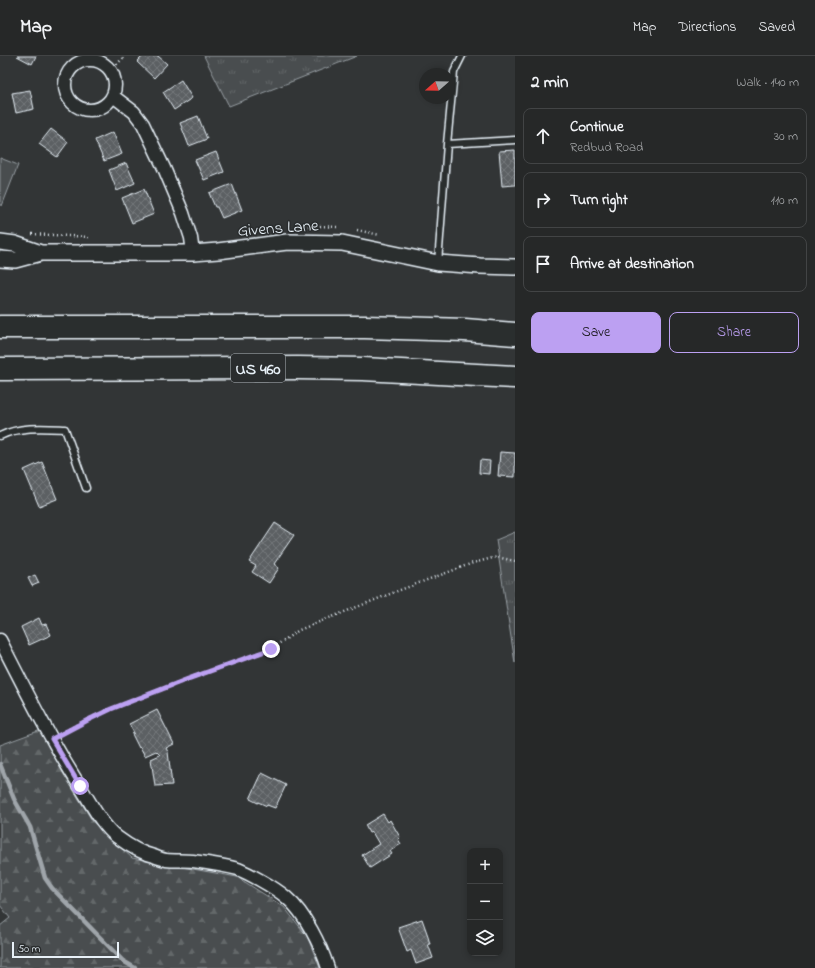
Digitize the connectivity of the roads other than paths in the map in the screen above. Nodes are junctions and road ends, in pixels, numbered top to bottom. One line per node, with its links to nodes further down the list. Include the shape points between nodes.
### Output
1 (462, 56): 4 (lane, via 454,72)
2 (113, 96): 2 (street, via 107,104 98,109 79,108 71,102 66,93 64,83 67,74 81,60 101,61 114,76 116,86); 7 (street, via 134,112 143,124 182,213 191,238)
3 (512, 140): 4 (lane)
4 (447, 144): 9 (lane)
5 (0, 242): 6 (street, Givens Lane, via 16,244)
6 (42, 253): 7 (street, Givens Lane); 8 (street, Givens Lane, via 15,260)
7 (193, 253): 9 (street, Givens Lane, via 287,242 342,242)
8 (0, 259)
9 (438, 263): 10 (street, Givens Lane)
10 (515, 267)
11 (0, 327): 12 (highway, via 357,327)
12 (515, 334)
13 (0, 369): 14 (highway, US 460, via 363,369)
14 (515, 377)
15 (0, 436): 16 (lane, via 21,429 66,428)
16 (86, 488)
17 (0, 640): 18 (street, via 65,762 106,826 135,850 149,855 166,860 210,863 238,870 264,882 288,898 298,911 316,939)
18 (328, 968)

